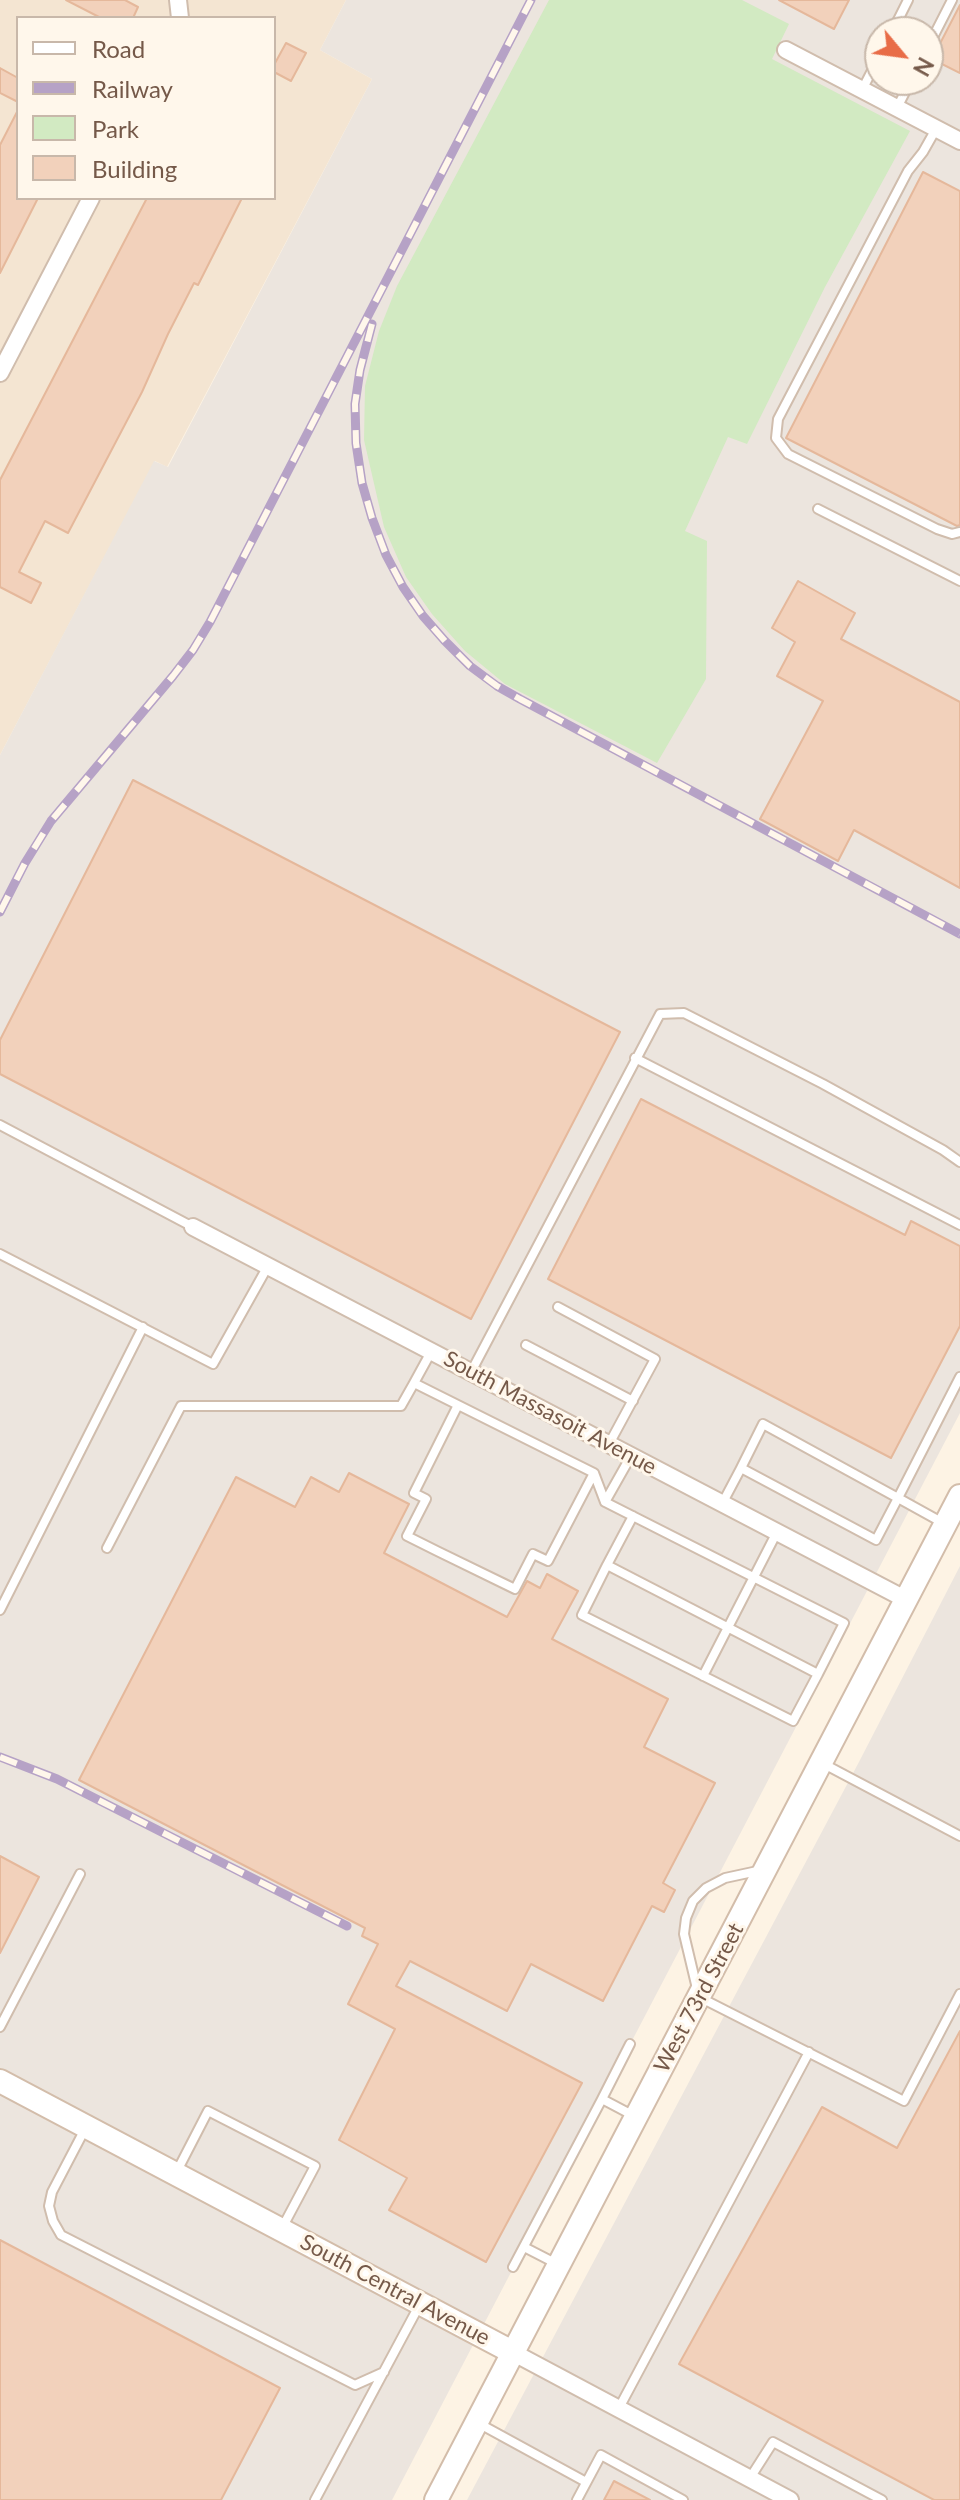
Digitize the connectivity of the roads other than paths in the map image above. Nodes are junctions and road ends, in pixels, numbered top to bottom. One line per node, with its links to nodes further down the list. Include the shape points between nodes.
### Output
1 (786, 50): 3 (street)
2 (864, 86): 3 (lane)
3 (862, 90): 5 (street)
4 (903, 96): 5 (lane)
5 (897, 108): 6 (street)
6 (936, 129): 7 (street); 11 (lane, via 908,171 778,419 776,438 788,454 937,529)
7 (960, 141)
8 (90, 200): 9 (street)
9 (0, 373)
10 (818, 509): 12 (lane)
11 (960, 532)
12 (960, 581)
13 (635, 1058): 15 (lane, via 660,1014 684,1013); 16 (lane); 24 (lane)
14 (0, 1125): 17 (lane)
15 (960, 1162)
16 (960, 1225)
17 (193, 1227): 19 (street, South Massasoit Avenue)
18 (0, 1254): 21 (lane)
19 (268, 1266): 21 (lane, via 213,1364); 23 (street, South Massasoit Avenue)
20 (558, 1307): 27 (lane, via 655,1359)
21 (143, 1327): 44 (lane)
22 (526, 1345): 27 (lane)
23 (431, 1351): 24 (street, South Massasoit Avenue); 26 (lane)
24 (471, 1372): 29 (street, South Massasoit Avenue)
25 (960, 1377): 34 (lane)
26 (414, 1383): 28 (lane); 40 (lane, via 401,1406 181,1406)
27 (633, 1401): 29 (lane)
28 (458, 1405): 32 (lane); 32 (lane, via 414,1493 426,1499 407,1536 515,1589 533,1554 548,1561)
29 (609, 1445): 30 (street, South Massasoit Avenue)
30 (631, 1456): 35 (lane); 36 (street, South Massasoit Avenue)
31 (741, 1468): 34 (lane, via 876,1540); 34 (lane, via 763,1424); 36 (lane)
32 (594, 1473): 35 (lane)
33 (960, 1496): 38 (street, West 73rd Street)
34 (898, 1498): 38 (lane)
35 (605, 1502): 37 (lane)
36 (723, 1502): 39 (street, South Massasoit Avenue)
37 (633, 1516): 41 (lane); 42 (lane)
38 (946, 1524): 43 (street, West 73rd Street)
39 (777, 1532): 42 (lane); 43 (street, South Massasoit Avenue)
40 (107, 1548)
41 (607, 1565): 45 (lane); 47 (lane, via 582,1615)
42 (753, 1578): 45 (lane); 46 (lane, via 844,1623)
43 (907, 1600): 48 (street, West 73rd Street)
44 (0, 1610)
45 (728, 1628): 46 (lane); 47 (lane)
46 (818, 1674): 47 (lane, via 793,1721)
47 (703, 1676)
48 (821, 1763): 49 (lane); 50 (street, West 73rd Street)
49 (960, 1836)
50 (766, 1869): 53 (street, West 73rd Street); 53 (lane, via 725,1878 693,1901 684,1934)
51 (80, 1874): 54 (lane)
52 (960, 1994): 56 (lane, via 904,2101)
53 (699, 1997): 56 (lane); 59 (street, West 73rd Street)
54 (0, 2027)
55 (630, 2044): 58 (lane)
56 (809, 2052): 69 (lane)
57 (0, 2081): 60 (street, South Central Avenue)
58 (602, 2099): 59 (lane); 63 (lane)
59 (637, 2117): 64 (street, West 73rd Street)
60 (86, 2127): 61 (street, South Central Avenue); 68 (lane, via 52,2192 49,2206 61,2235 355,2385)
61 (176, 2174): 62 (street, South Central Avenue); 62 (lane, via 208,2111 315,2166)
62 (281, 2230): 66 (street, South Central Avenue)
63 (524, 2247): 64 (lane); 65 (lane)
64 (560, 2265): 67 (street, West 73rd Street)
65 (513, 2267)
66 (420, 2304): 67 (street, South Central Avenue); 68 (lane)
67 (514, 2353): 69 (street, South Central Avenue); 70 (street, West 73rd Street)
68 (384, 2372): 73 (lane)
69 (618, 2409): 71 (street, South Central Avenue)
70 (477, 2423): 72 (lane); 74 (street, West 73rd Street)
71 (749, 2478): 77 (street, South Central Avenue); 78 (lane, via 773,2442)
72 (586, 2482): 75 (lane); 76 (lane, via 601,2455)
73 (315, 2500)
74 (436, 2500)
75 (577, 2500)
76 (683, 2500)
77 (790, 2500)
78 (882, 2500)

